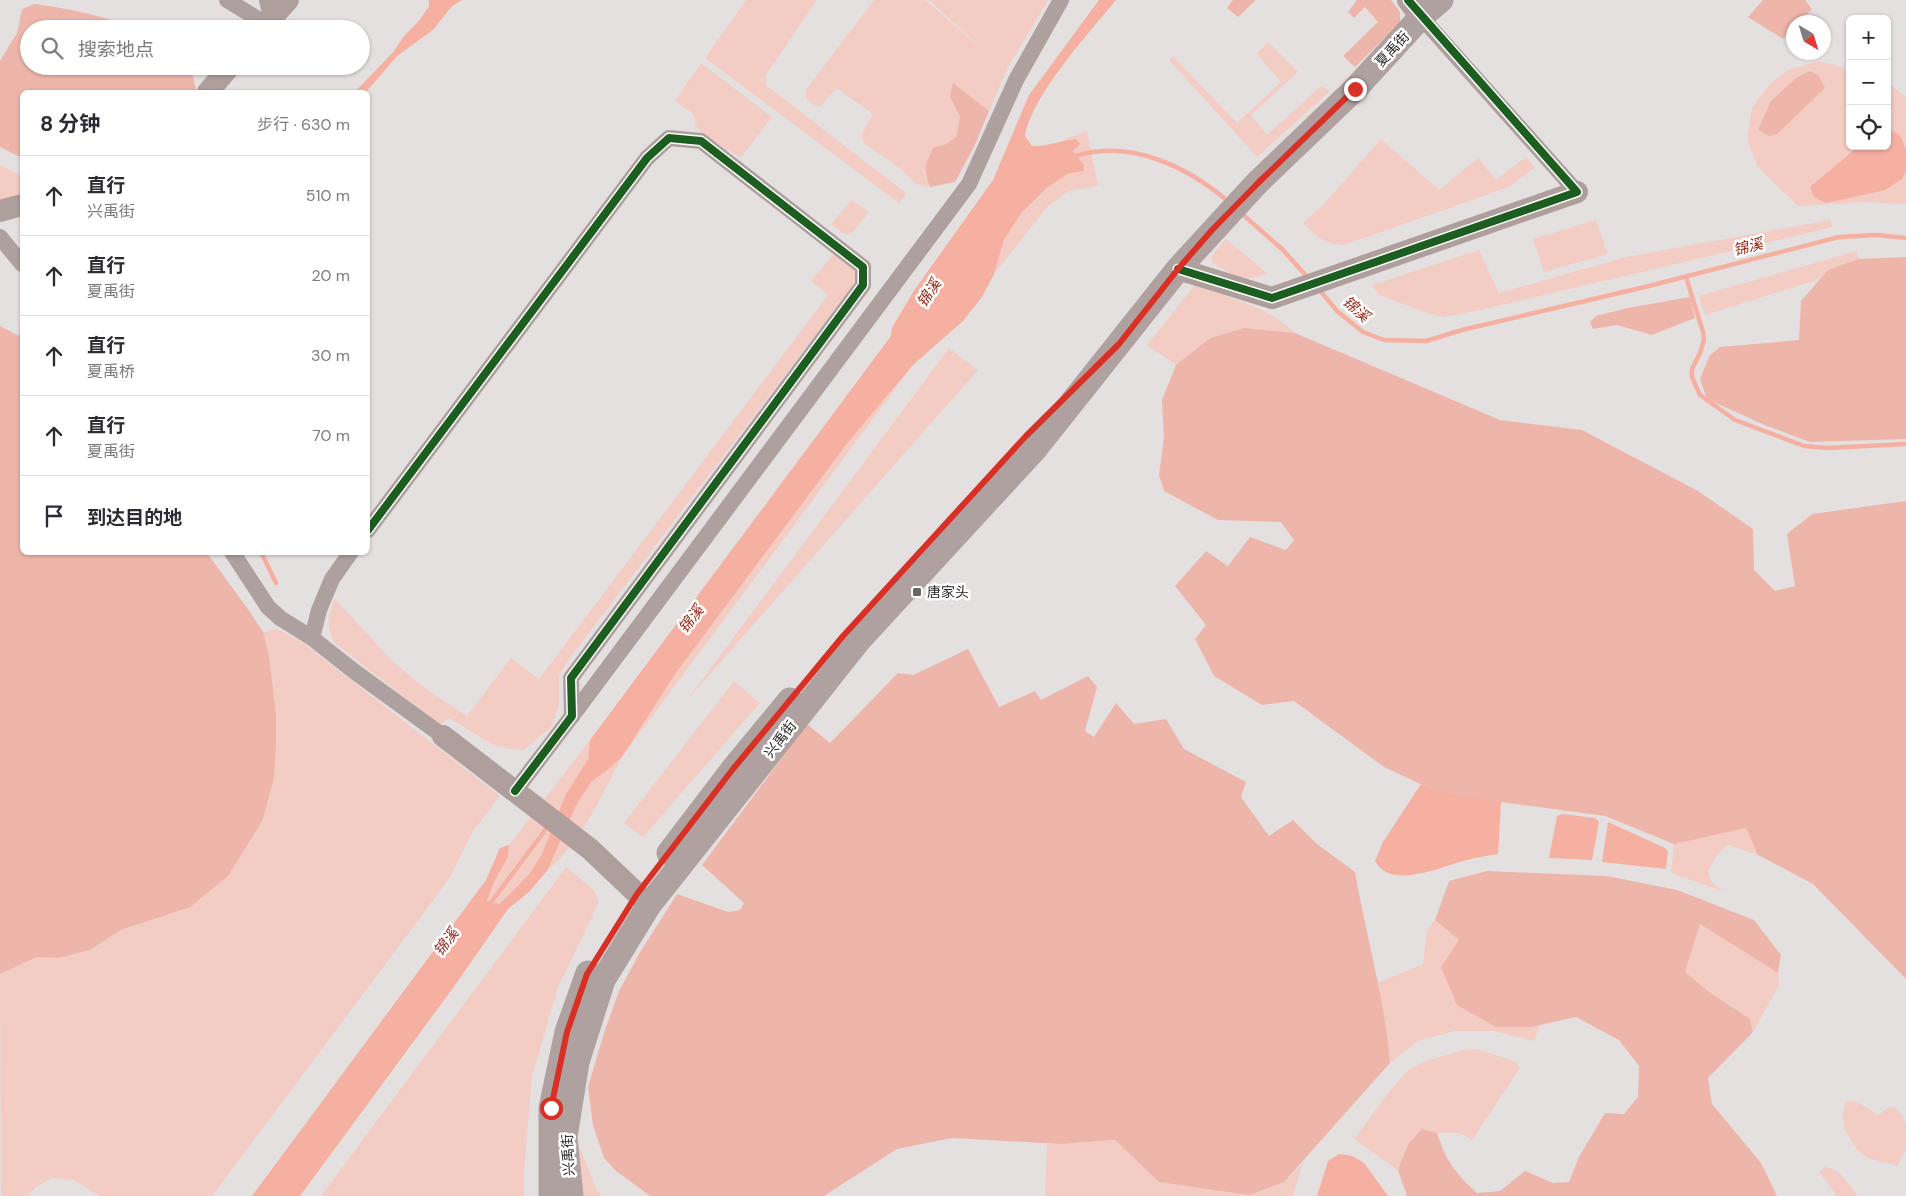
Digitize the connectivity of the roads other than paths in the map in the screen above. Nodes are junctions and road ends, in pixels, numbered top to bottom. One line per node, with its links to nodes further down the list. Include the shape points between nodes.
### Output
1 (227, 0): 6 (street)
2 (288, 0): 6 (street)
3 (1061, 0): 19 (street, via 1016,80 969,184)
4 (1441, 0): 5 (main road, 夏禹街)
5 (1414, 9): 9 (street); 14 (main road, 夏禹街, via 1355,89 1258,183)
6 (266, 18)
7 (222, 75): 8 (street)
8 (210, 90)
9 (1577, 192): 14 (street, via 1272,298)
10 (20, 206): 11 (street)
11 (0, 211)
12 (0, 237): 13 (street)
13 (20, 262)
14 (1178, 269): 22 (main road, 兴禹街, via 1035,449 859,640)
15 (370, 527): 19 (street, via 646,158 669,138 701,141 863,267 863,285 571,678)
16 (234, 555): 18 (street, via 268,607)
17 (349, 555): 18 (street, via 332,578)
18 (312, 638): 20 (street)
19 (572, 716): 21 (street)
20 (443, 736): 21 (street)
21 (520, 795): 22 (street, via 580,842)
22 (643, 900): 23 (main road, 兴禹街, via 587,974 567,1032 551,1108); 24 (main road, 兴禹街, via 603,980 577,1062 565,1138)
23 (551, 1196)
24 (571, 1196)

